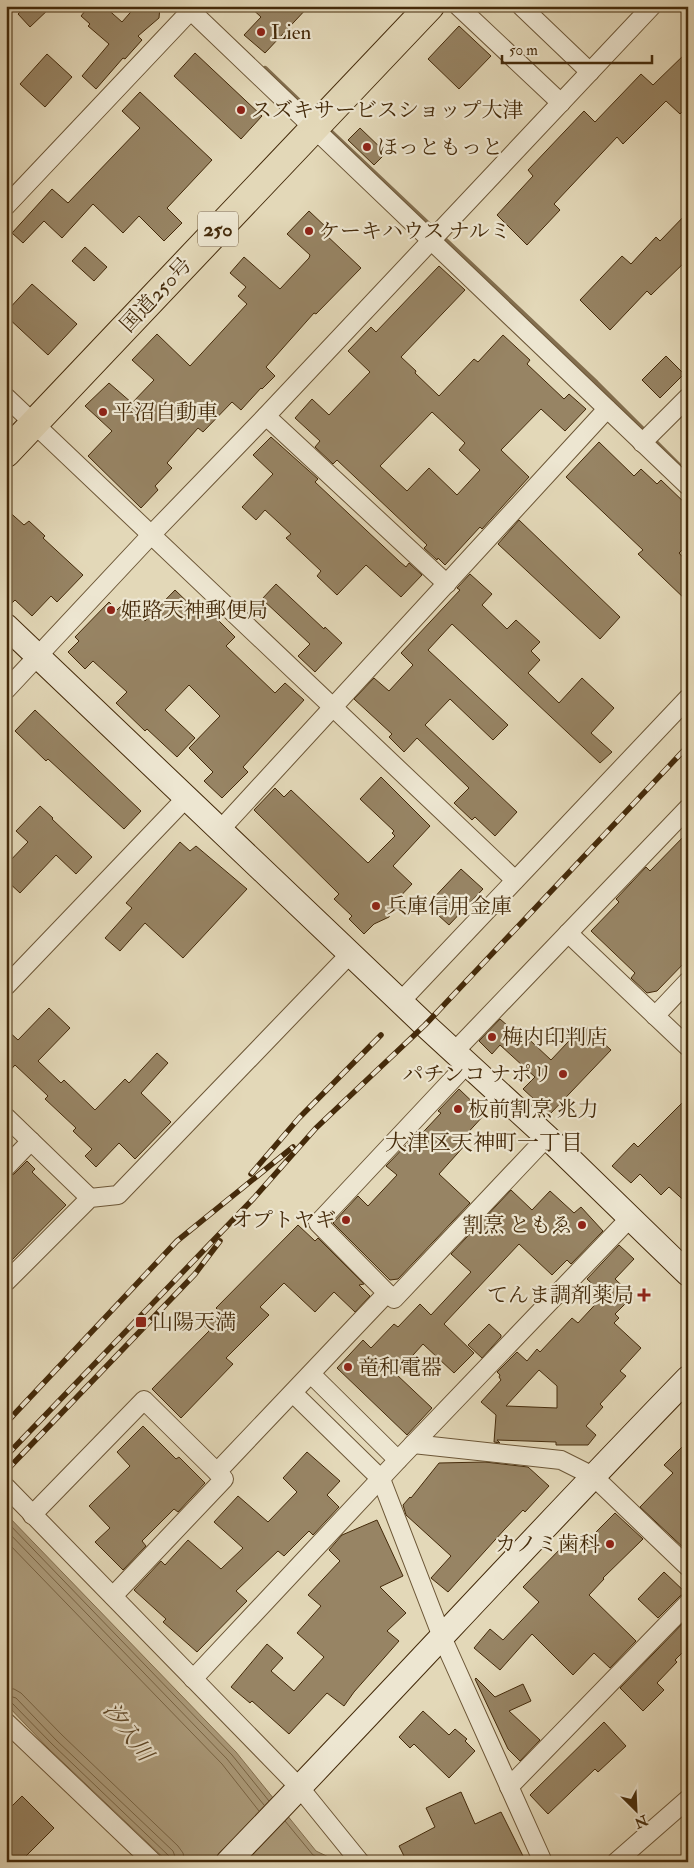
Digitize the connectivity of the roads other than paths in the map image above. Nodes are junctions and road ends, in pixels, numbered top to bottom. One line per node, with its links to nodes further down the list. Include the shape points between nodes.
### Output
1 (430, 6): 8 (highway, 国道250号 / 250)
2 (458, 6): 7 (street)
3 (521, 6): 6 (street)
4 (652, 6): 6 (street)
5 (191, 8): 8 (street); 9 (street)
6 (590, 72): 7 (street)
7 (561, 103): 10 (street)
8 (313, 129): 10 (street); 15 (highway, 国道250号 / 250)
9 (6, 206)
10 (431, 241): 13 (street); 14 (street)
11 (6, 397): 15 (street)
12 (688, 397): 16 (street)
13 (607, 410): 16 (street); 20 (street)
14 (266, 416): 19 (street); 20 (street)
15 (34, 424): 17 (highway, 国道250号 / 250); 19 (street)
16 (642, 443): 18 (street)
17 (6, 453)
18 (688, 486)
19 (151, 535): 22 (street); 25 (street)
20 (447, 584): 25 (street)
21 (6, 626): 22 (street)
22 (38, 657): 23 (street); 26 (street)
23 (6, 690)
24 (688, 698): 29 (street)
25 (332, 707): 28 (street); 29 (street)
26 (186, 798): 28 (street); 33 (street)
27 (688, 808): 30 (street)
28 (220, 830): 31 (street)
29 (515, 880): 34 (street)
30 (568, 933): 35 (street); 37 (street)
31 (350, 954): 34 (street); 42 (street, via 118,1195)
32 (688, 981): 35 (street)
33 (6, 986)
34 (401, 1000): 37 (street)
35 (655, 1016): 36 (street)
36 (688, 1047)
37 (460, 1058): 39 (street); 46 (street, via 318,1223)
38 (6, 1116): 40 (street)
39 (547, 1138): 43 (street); 46 (street, via 394,1299)
40 (31, 1141): 41 (street); 42 (street)
41 (6, 1167)
42 (90, 1198): 45 (street)
43 (629, 1219): 44 (street); 50 (street)
44 (688, 1274)
45 (6, 1282)
46 (387, 1293): 47 (street)
47 (311, 1374): 49 (street); 51 (street)
48 (688, 1378): 53 (street)
49 (293, 1393): 52 (street); 54 (street)
50 (412, 1444): 51 (street); 53 (street, via 561,1460)
51 (398, 1460): 54 (street)
52 (217, 1472): 56 (street, via 144,1400); 58 (street, via 224,1479)
53 (593, 1476): 57 (street); 60 (street)
54 (381, 1479): 60 (street); 61 (street)
55 (6, 1487): 56 (street)
56 (32, 1515): 58 (street)
57 (688, 1567)
58 (114, 1596): 61 (street)
59 (688, 1604): 63 (street)
60 (442, 1637): 63 (street); 64 (street)
61 (193, 1679): 64 (street)
62 (6, 1722): 66 (street)
63 (509, 1787): 69 (street)
64 (300, 1788): 67 (street); 68 (street)
65 (688, 1799): 70 (street)
66 (153, 1862)
67 (228, 1862)
68 (360, 1862)
69 (543, 1862)
70 (616, 1862)

